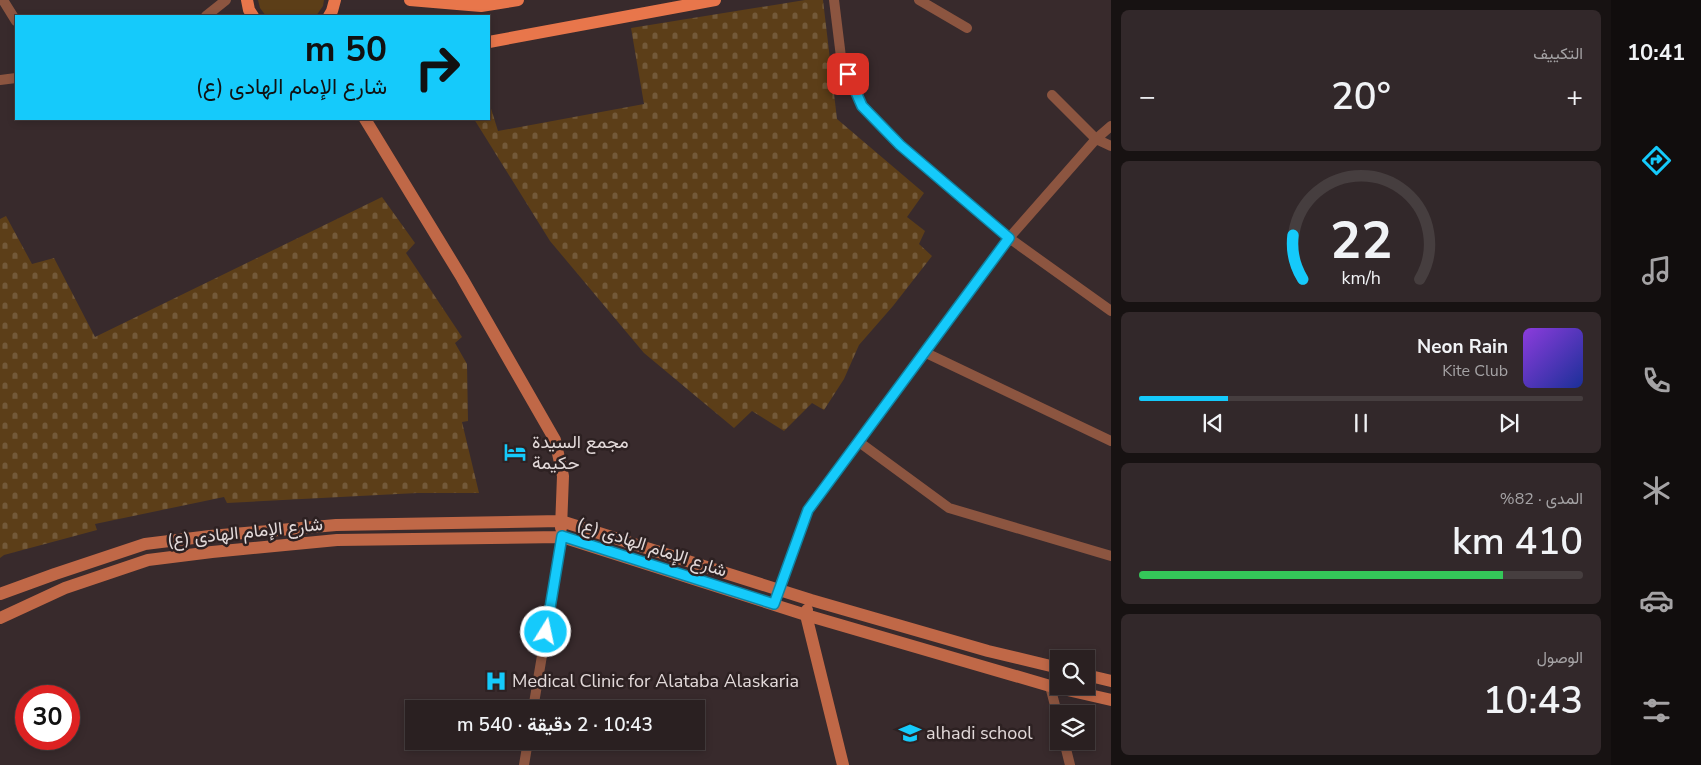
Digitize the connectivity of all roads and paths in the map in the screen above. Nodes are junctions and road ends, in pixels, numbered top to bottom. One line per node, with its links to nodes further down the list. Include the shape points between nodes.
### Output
1 (4, 0): 14 (street)
2 (226, 0): 11 (street)
3 (247, 0): 12 (main road)
4 (335, 0): 13 (main road)
5 (410, 0): 10 (main road)
6 (518, 0): 10 (main road)
7 (715, 0): 16 (main road)
8 (834, 0): 24 (street, via 841,57 862,106 900,145)
9 (919, 0): 15 (street)
10 (481, 11)
11 (207, 15)
12 (252, 15)
13 (330, 15)
14 (15, 19)
15 (967, 28)
16 (490, 42)
17 (15, 78): 18 (street)
18 (0, 80)
19 (1052, 95): 22 (street)
20 (366, 120): 29 (main road, via 555,440 563,476)
21 (1111, 126): 22 (street)
22 (1096, 139): 23 (street); 24 (street)
23 (1111, 146)
24 (1009, 238): 25 (street); 26 (street)
25 (1111, 311)
26 (924, 352): 27 (street); 28 (street)
27 (1111, 441)
28 (860, 442): 31 (street, via 949,508); 32 (street, via 808,510)
29 (561, 521): 30 (main road); 32 (main road, شارع الإمام الهادی (ع)); 33 (main road, شارع الإمام الهادی (ع), via 336,525 145,544)
30 (562, 536): 35 (main road, شارع الإمام الهادی (ع)); 37 (main road, شارع الإمام الهادی (ع), via 336,540 148,560 65,588); 43 (street)
31 (1111, 556)
32 (779, 590): 34 (main road, شارع الإمام الهادی (ع)); 35 (street)
33 (0, 594)
34 (810, 600): 36 (main road); 38 (main road, شارع الإمام الهادی (ع))
35 (774, 604): 36 (main road, شارع الإمام الهادی (ع))
36 (806, 615): 41 (main road, شارع الإمام الهادی (ع)); 48 (main road)
37 (0, 618)
38 (1050, 666)
39 (1095, 677): 40 (main road)
40 (1111, 680)
41 (1050, 686)
42 (1089, 695): 44 (main road, شارع الإمام الهادی (ع))
43 (535, 700)
44 (1111, 700)
45 (526, 750): 47 (street)
46 (1066, 750): 49 (street)
47 (524, 765)
48 (843, 765)
49 (1070, 765)

